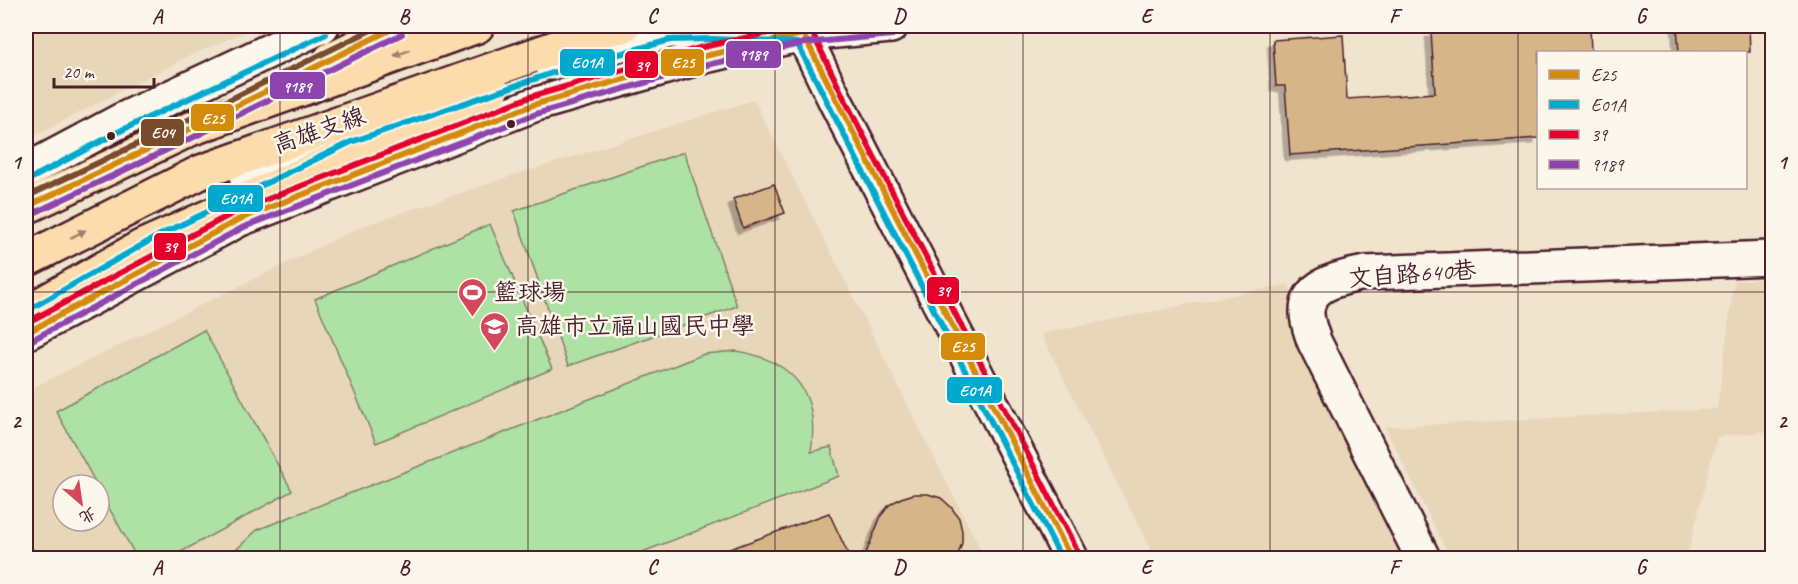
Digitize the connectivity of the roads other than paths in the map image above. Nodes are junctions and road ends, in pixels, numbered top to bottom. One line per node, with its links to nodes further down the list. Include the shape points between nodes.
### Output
1 (322, 26): 9 (street, via 120,121)
2 (398, 26): 8 (highway)
3 (477, 26): 8 (highway, 高雄支線, one-way to 8)
4 (623, 26): 12 (highway, 高雄支線, one-way to 4, via 201,172)
5 (891, 26): 6 (street)
6 (801, 30): 7 (street, via 669,31); 15 (street, via 533,105 240,219); 16 (street)
7 (558, 61): 13 (street, via 348,134 154,228); 14 (highway, via 141,247)
8 (190, 129): 10 (highway, 高雄支線)
9 (26, 171)
10 (26, 207)
11 (1773, 258): 17 (street, 文自路640巷, via 1365,273 1339,279 1312,292 1306,315 1314,341)
12 (26, 260)
13 (26, 301)
14 (26, 313)
15 (26, 333)
16 (1071, 558)
17 (1423, 558)

